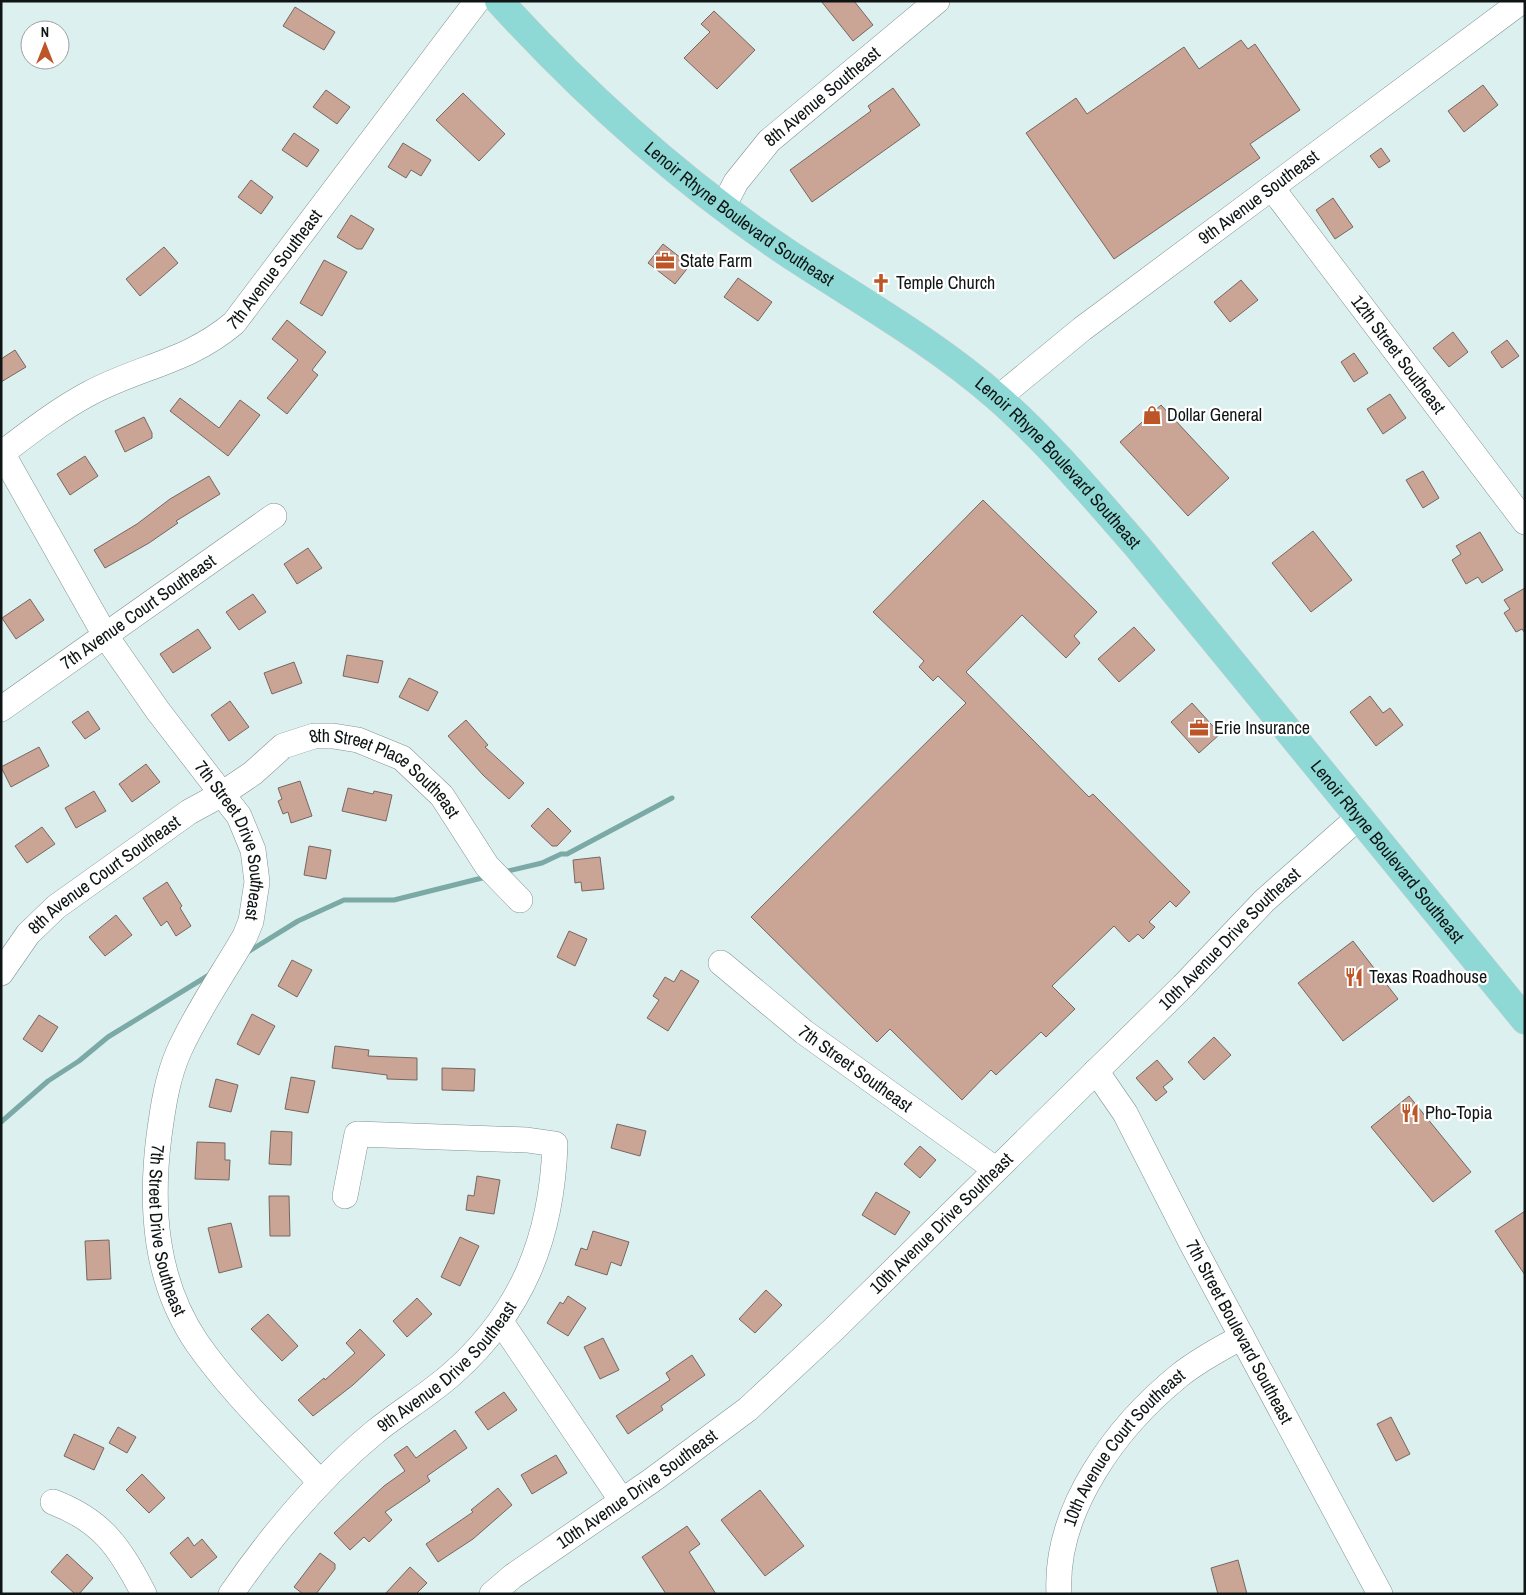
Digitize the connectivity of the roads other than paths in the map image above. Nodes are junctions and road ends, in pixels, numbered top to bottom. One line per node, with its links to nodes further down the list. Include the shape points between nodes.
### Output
1 (477, 1): 8 (street, 7th Avenue Southeast, via 234,323 192,353 89,393)
2 (499, 1): 6 (main road, Lenoir Rhyne Boulevard Southeast, via 576,80)
3 (937, 1): 6 (street, 8th Avenue Southeast, via 769,141 742,175)
4 (1522, 1): 5 (street, 9th Avenue Southeast)
5 (1272, 188): 7 (street, 9th Avenue Southeast, via 1082,328); 10 (street, 12th Street Southeast)
6 (723, 207): 7 (main road, Lenoir Rhyne Boulevard Southeast, via 904,328)
7 (998, 398): 14 (main road, Lenoir Rhyne Boulevard Southeast, via 1137,546)
8 (2, 454): 11 (street, 7th Street Drive Southeast)
9 (274, 516): 11 (street, 7th Avenue Court Southeast)
10 (1525, 522)
11 (104, 635): 12 (street, 7th Avenue Court Southeast); 13 (street, 7th Street Drive Southeast)
12 (1, 709)
13 (222, 794): 15 (street, 8th Street Place Southeast, via 253,773 283,746 295,741 333,736 375,746 402,758 430,782 487,866); 17 (street, 8th Avenue Court Southeast, via 189,812 56,907 28,934); 24 (street, 7th Street Drive Southeast, via 239,816 249,838 256,868 256,898 245,936 187,1036 169,1079 155,1164 158,1242 171,1294 197,1342)
14 (1360, 816): 18 (main road, Lenoir Rhyne Boulevard Southeast); 19 (street, 10th Avenue Drive Southeast, via 1264,901)
15 (520, 900)
16 (721, 963): 20 (street, 7th Street Southeast, via 804,1032)
17 (1, 973)
18 (1525, 1020)
19 (1096, 1071): 20 (street, 10th Avenue Drive Southeast); 23 (street, 7th Street Boulevard Southeast, via 1125,1113)
20 (995, 1169): 25 (street, 10th Avenue Drive Southeast, via 834,1329 748,1409)
21 (345, 1196): 22 (street, 9th Avenue Drive Southeast, via 357,1134 555,1144 552,1190 542,1235 523,1284)
22 (501, 1322): 24 (street, 9th Avenue Drive Southeast, via 452,1374 377,1430); 25 (street)
23 (1242, 1337): 30 (street, 10th Avenue Court Southeast, via 1180,1375 1149,1404 1100,1462 1086,1483 1071,1520); 31 (street, 7th Street Boulevard Southeast)
24 (320, 1482): 28 (street, 9th Avenue Drive Southeast, via 288,1516)
25 (622, 1501): 29 (street, 10th Avenue Drive Southeast)
26 (53, 1502): 27 (street, via 77,1511 104,1532 125,1559)
27 (144, 1594)
28 (231, 1594)
29 (492, 1594)
30 (1059, 1594)
31 (1380, 1594)

